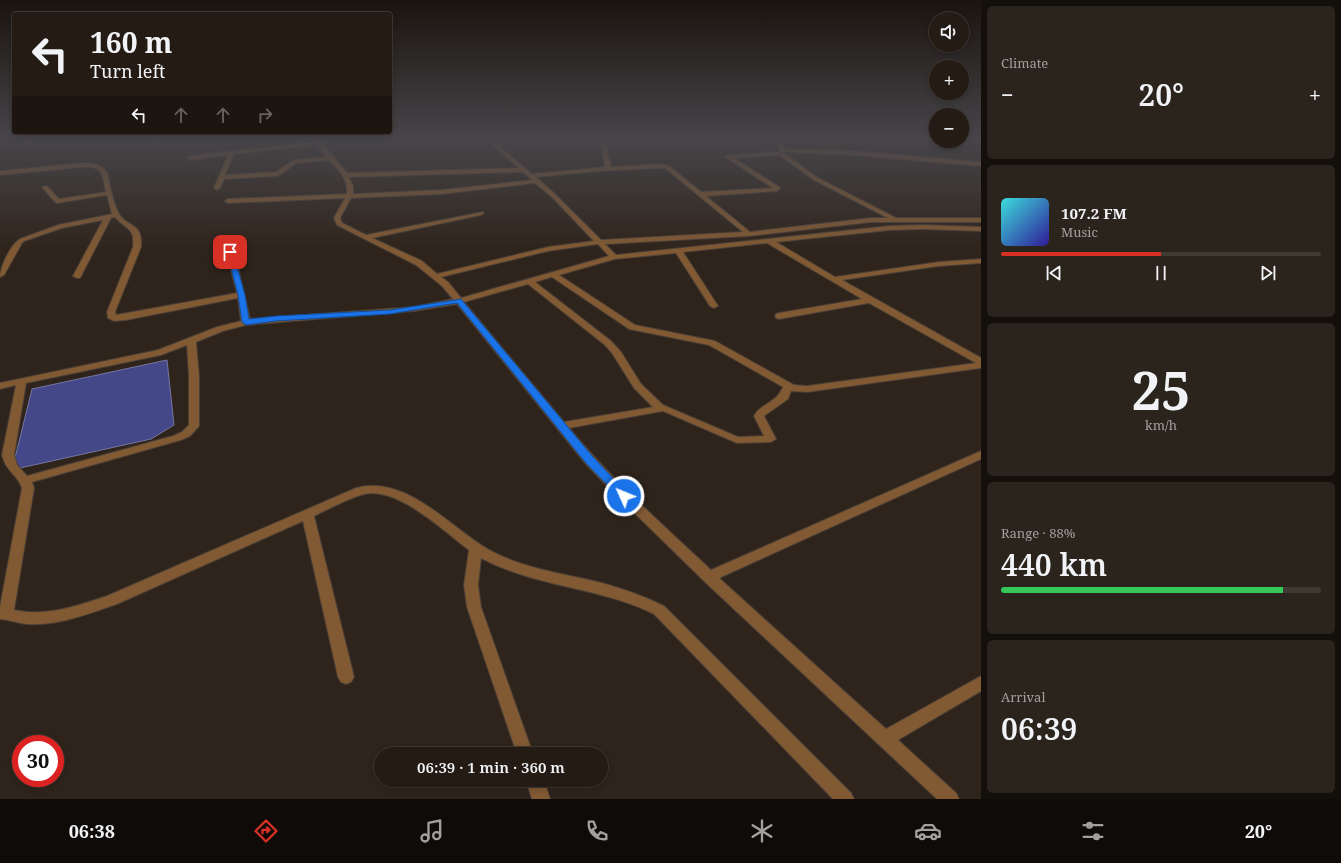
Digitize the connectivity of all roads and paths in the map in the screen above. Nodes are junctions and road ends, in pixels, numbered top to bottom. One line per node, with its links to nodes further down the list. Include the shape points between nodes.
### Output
1 (105, 176): 12 (street)
2 (235, 176): 8 (street)
3 (346, 176): 14 (street)
4 (531, 176): 9 (street)
5 (678, 176): 13 (street)
6 (758, 176): 13 (street, via 777,188)
7 (813, 176): 19 (street)
8 (222, 177): 11 (street)
9 (537, 182): 14 (street, via 442,192); 25 (street)
10 (45, 188): 12 (street, via 57,201)
11 (217, 188)
12 (110, 193): 17 (street)
13 (700, 194): 22 (street)
14 (349, 196): 15 (street); 23 (street, via 337,221)
15 (228, 201)
16 (481, 214): 23 (street)
17 (117, 216): 18 (street); 38 (street, via 135,229 139,237 111,316 126,317)
18 (108, 217): 31 (street, via 60,226 22,240); 32 (street)
19 (895, 219): 20 (street); 22 (street, via 836,223)
20 (981, 220)
21 (981, 228): 24 (street, via 890,228)
22 (749, 234): 25 (street)
23 (365, 237): 33 (street, via 402,253)
24 (769, 241): 26 (street); 34 (street)
25 (604, 246): 28 (street); 33 (street, via 548,249)
26 (678, 251): 28 (street); 39 (street)
27 (230, 252): 38 (street)
28 (614, 257): 30 (street)
29 (981, 261): 34 (street)
30 (553, 274): 35 (street); 47 (street, via 632,327 712,343)
31 (0, 275)
32 (77, 276)
33 (436, 276): 36 (street)
34 (835, 279): 37 (street)
35 (529, 281): 36 (street); 48 (street, via 608,343 637,386)
36 (451, 292): 41 (street, via 414,309); 49 (street)
37 (870, 300): 40 (street); 43 (street)
38 (242, 302): 41 (street)
39 (714, 306)
40 (779, 316)
41 (246, 322): 42 (street)
42 (191, 341): 45 (street, via 149,355); 51 (street, via 195,411 194,426 191,430 177,438)
43 (981, 362)
44 (981, 365): 47 (street, via 807,389)
45 (22, 381): 46 (street); 51 (street, via 8,455 11,467)
46 (0, 386)
47 (788, 386): 48 (street, via 784,397 759,416 771,438 768,439 737,440)
48 (660, 408): 49 (street)
49 (562, 426): 54 (street, via 614,486)
50 (981, 455): 54 (street, via 877,504)
51 (26, 480): 55 (street, via 28,488)
52 (307, 513): 53 (street, via 360,491 385,490 418,505); 55 (street, via 112,600 50,617 27,618); 56 (street)
53 (476, 549): 59 (street, via 471,585 474,606); 62 (street, via 530,572 626,596 659,610)
54 (709, 577): 58 (street)
55 (3, 613)
56 (346, 678)
57 (981, 683): 58 (street)
58 (886, 738): 63 (street)
59 (523, 747)
60 (537, 787): 61 (street)
61 (541, 799)
62 (845, 799)
63 (950, 799)

